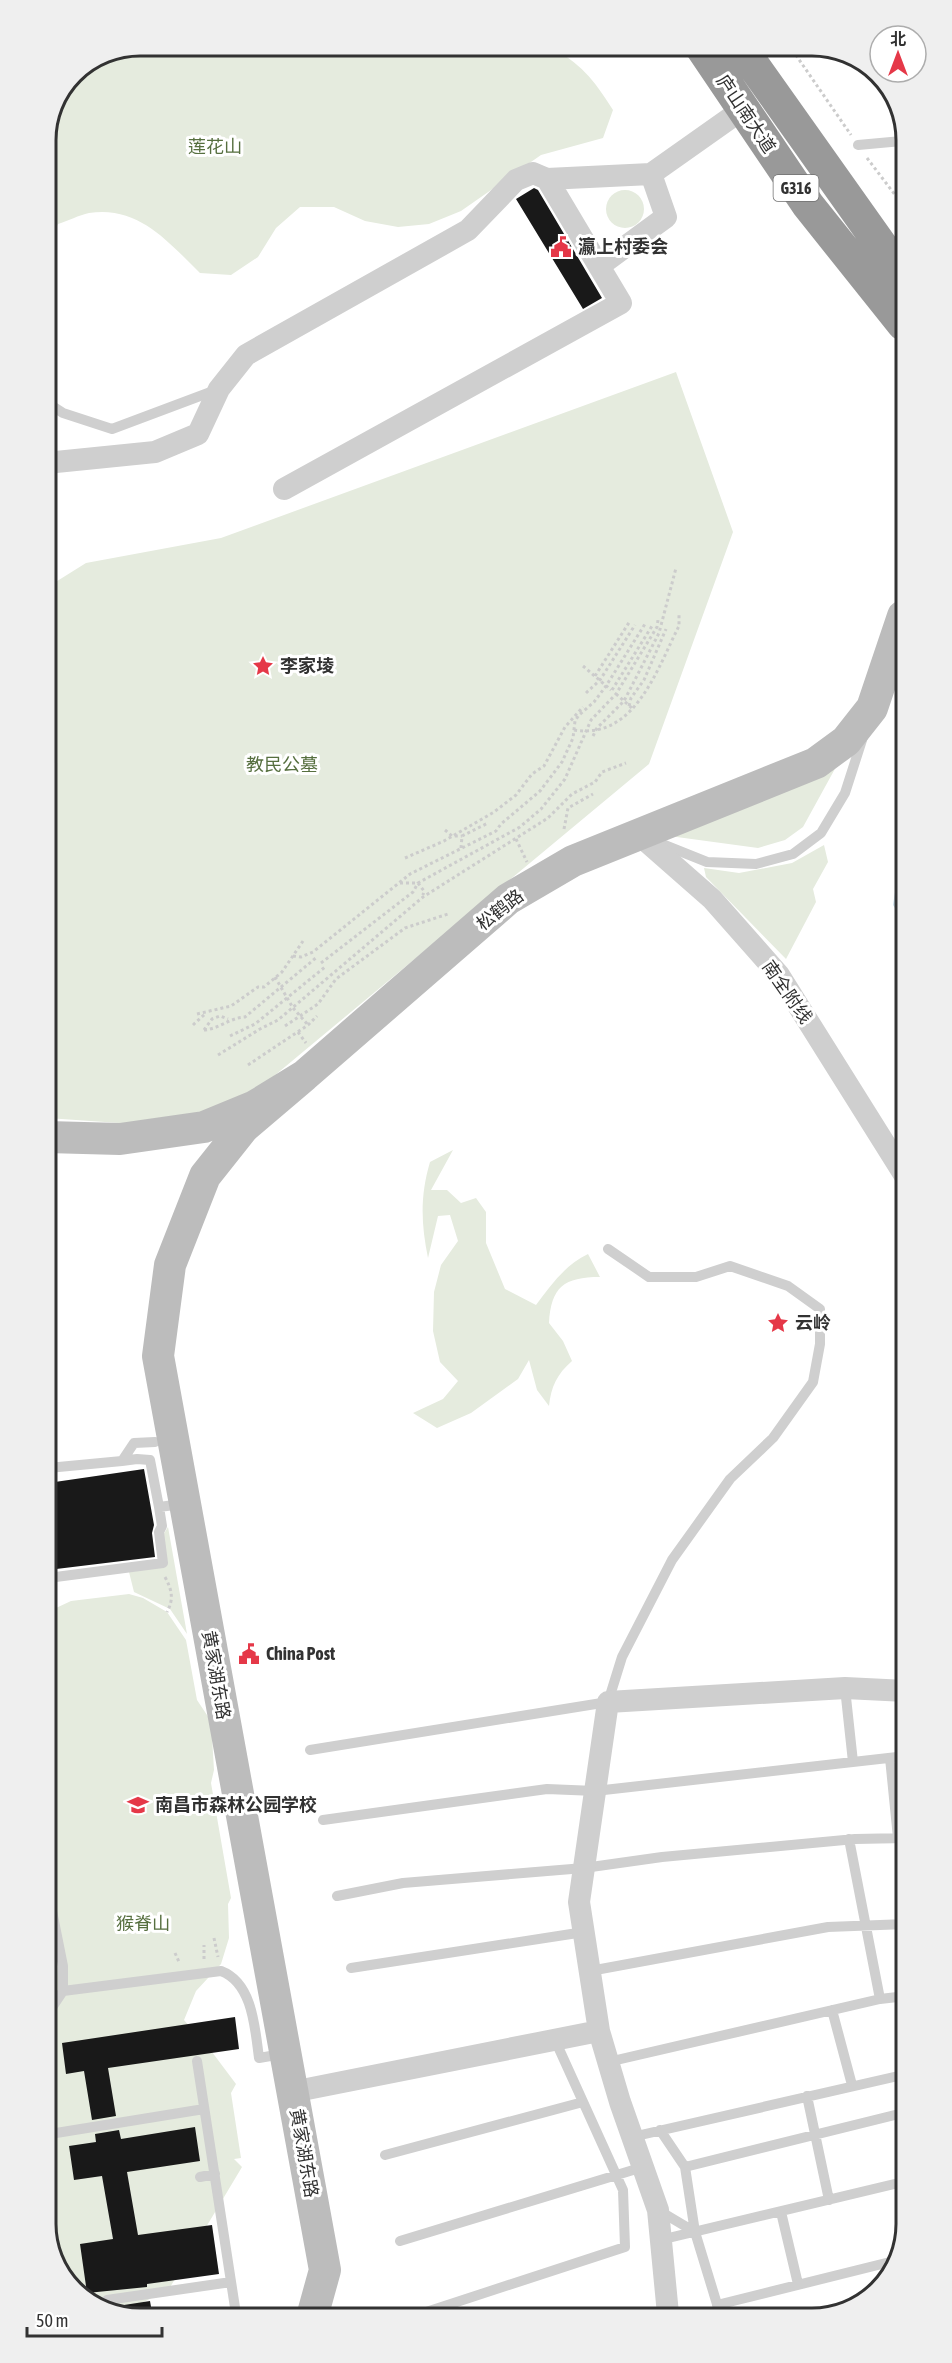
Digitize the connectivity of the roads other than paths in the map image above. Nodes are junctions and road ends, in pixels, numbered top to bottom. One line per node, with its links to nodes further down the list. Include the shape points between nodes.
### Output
1 (707, 56): 3 (highway, 庐山南大道 / G316)
2 (747, 56): 9 (highway, 庐山南大道 / G316)
3 (743, 109): 6 (street); 10 (highway, 庐山南大道 / G316, via 808,206)
4 (896, 142): 5 (lane)
5 (858, 145)
6 (651, 174): 7 (street); 8 (street, via 666,217)
7 (547, 179): 8 (street); 11 (street, via 534,172 516,180 468,230 246,355)
8 (599, 266): 14 (street, via 621,303)
9 (896, 267)
10 (896, 315)
11 (219, 389): 12 (lane, via 112,429); 13 (street, via 198,434 177,444 155,452)
12 (56, 408)
13 (56, 462)
14 (284, 489)
15 (896, 637): 16 (main road, 松鹤路)
16 (872, 708): 17 (main road, 松鹤路, via 846,741 816,763); 17 (lane, via 845,794 821,833 793,854 756,864 707,862)
17 (638, 834): 18 (main road, 松鹤路, via 573,861 508,899); 20 (street, 南全附线, via 712,899 779,975)
18 (304, 1076): 19 (main road, 松鹤路, via 255,1106 204,1127 120,1139); 25 (main road, 黄家湖东路, via 244,1127 205,1176 170,1265 158,1356)
19 (56, 1137)
20 (896, 1163)
21 (608, 1249): 29 (lane, via 649,1277 696,1277 730,1266 788,1286 820,1309 820,1344 813,1382 773,1438 730,1479 672,1560 621,1658)
22 (154, 1442): 23 (lane, via 134,1443)
23 (122, 1461): 24 (lane); 25 (lane, via 150,1460)
24 (56, 1467)
25 (172, 1505): 26 (lane, via 159,1532 163,1563); 54 (main road, 黄家湖东路)
26 (56, 1577)
27 (845, 1688): 28 (street); 29 (street); 33 (lane)
28 (896, 1691)
29 (608, 1702): 30 (lane); 34 (street)
30 (310, 1750)
31 (896, 1757): 32 (lane)
32 (890, 1758): 33 (lane); 35 (lane)
33 (853, 1762): 34 (lane)
34 (595, 1791): 36 (lane, via 548,1789); 39 (street)
35 (896, 1798)
36 (323, 1820)
37 (896, 1838): 38 (lane)
38 (849, 1839): 39 (lane); 42 (lane)
39 (584, 1868): 40 (lane, via 403,1883); 44 (street, via 579,1902)
40 (337, 1896)
41 (896, 1924): 42 (lane)
42 (865, 1925): 46 (lane, via 828,1927); 49 (lane)
43 (56, 1931): 47 (lane)
44 (584, 1932): 45 (lane); 46 (street)
45 (351, 1968)
46 (590, 1971): 52 (street)
47 (63, 1991): 50 (lane); 54 (lane, via 221,1971 230,1974 247,2000 259,2058)
48 (896, 1997): 49 (lane)
49 (880, 1999): 51 (lane)
50 (56, 2002)
51 (832, 2010): 56 (lane); 58 (lane)
52 (599, 2031): 53 (street); 56 (street)
53 (555, 2040): 59 (street); 61 (lane)
54 (285, 2054): 59 (main road, 黄家湖东路)
55 (197, 2061): 62 (lane)
56 (608, 2062): 67 (street)
57 (896, 2076): 58 (lane)
58 (852, 2085): 60 (lane)
59 (292, 2092): 86 (main road, 黄家湖东路, via 325,2270)
60 (807, 2096): 64 (lane); 66 (lane)
61 (583, 2102): 68 (lane); 72 (lane)
62 (204, 2109): 65 (lane); 71 (lane)
63 (896, 2115): 66 (lane)
64 (660, 2130): 67 (lane); 70 (lane)
65 (56, 2133)
66 (815, 2134): 70 (lane); 75 (lane)
67 (632, 2137): 69 (street)
68 (385, 2155)
69 (643, 2167): 72 (lane); 76 (street)
70 (684, 2167): 78 (lane)
71 (215, 2174): 73 (lane); 82 (lane)
72 (616, 2175): 80 (lane); 87 (lane, via 623,2190 625,2247)
73 (200, 2177)
74 (896, 2184): 75 (lane)
75 (830, 2200): 77 (lane)
76 (658, 2210): 78 (lane); 79 (street)
77 (782, 2212): 78 (lane); 83 (lane)
78 (695, 2232): 79 (lane); 89 (lane)
79 (660, 2240): 88 (street)
80 (400, 2241)
81 (887, 2263): 83 (lane)
82 (231, 2282): 84 (lane); 85 (lane)
83 (798, 2284): 90 (lane)
84 (106, 2301)
85 (235, 2307)
86 (315, 2307)
87 (440, 2307)
88 (667, 2308)
89 (718, 2308)
90 (722, 2308)

